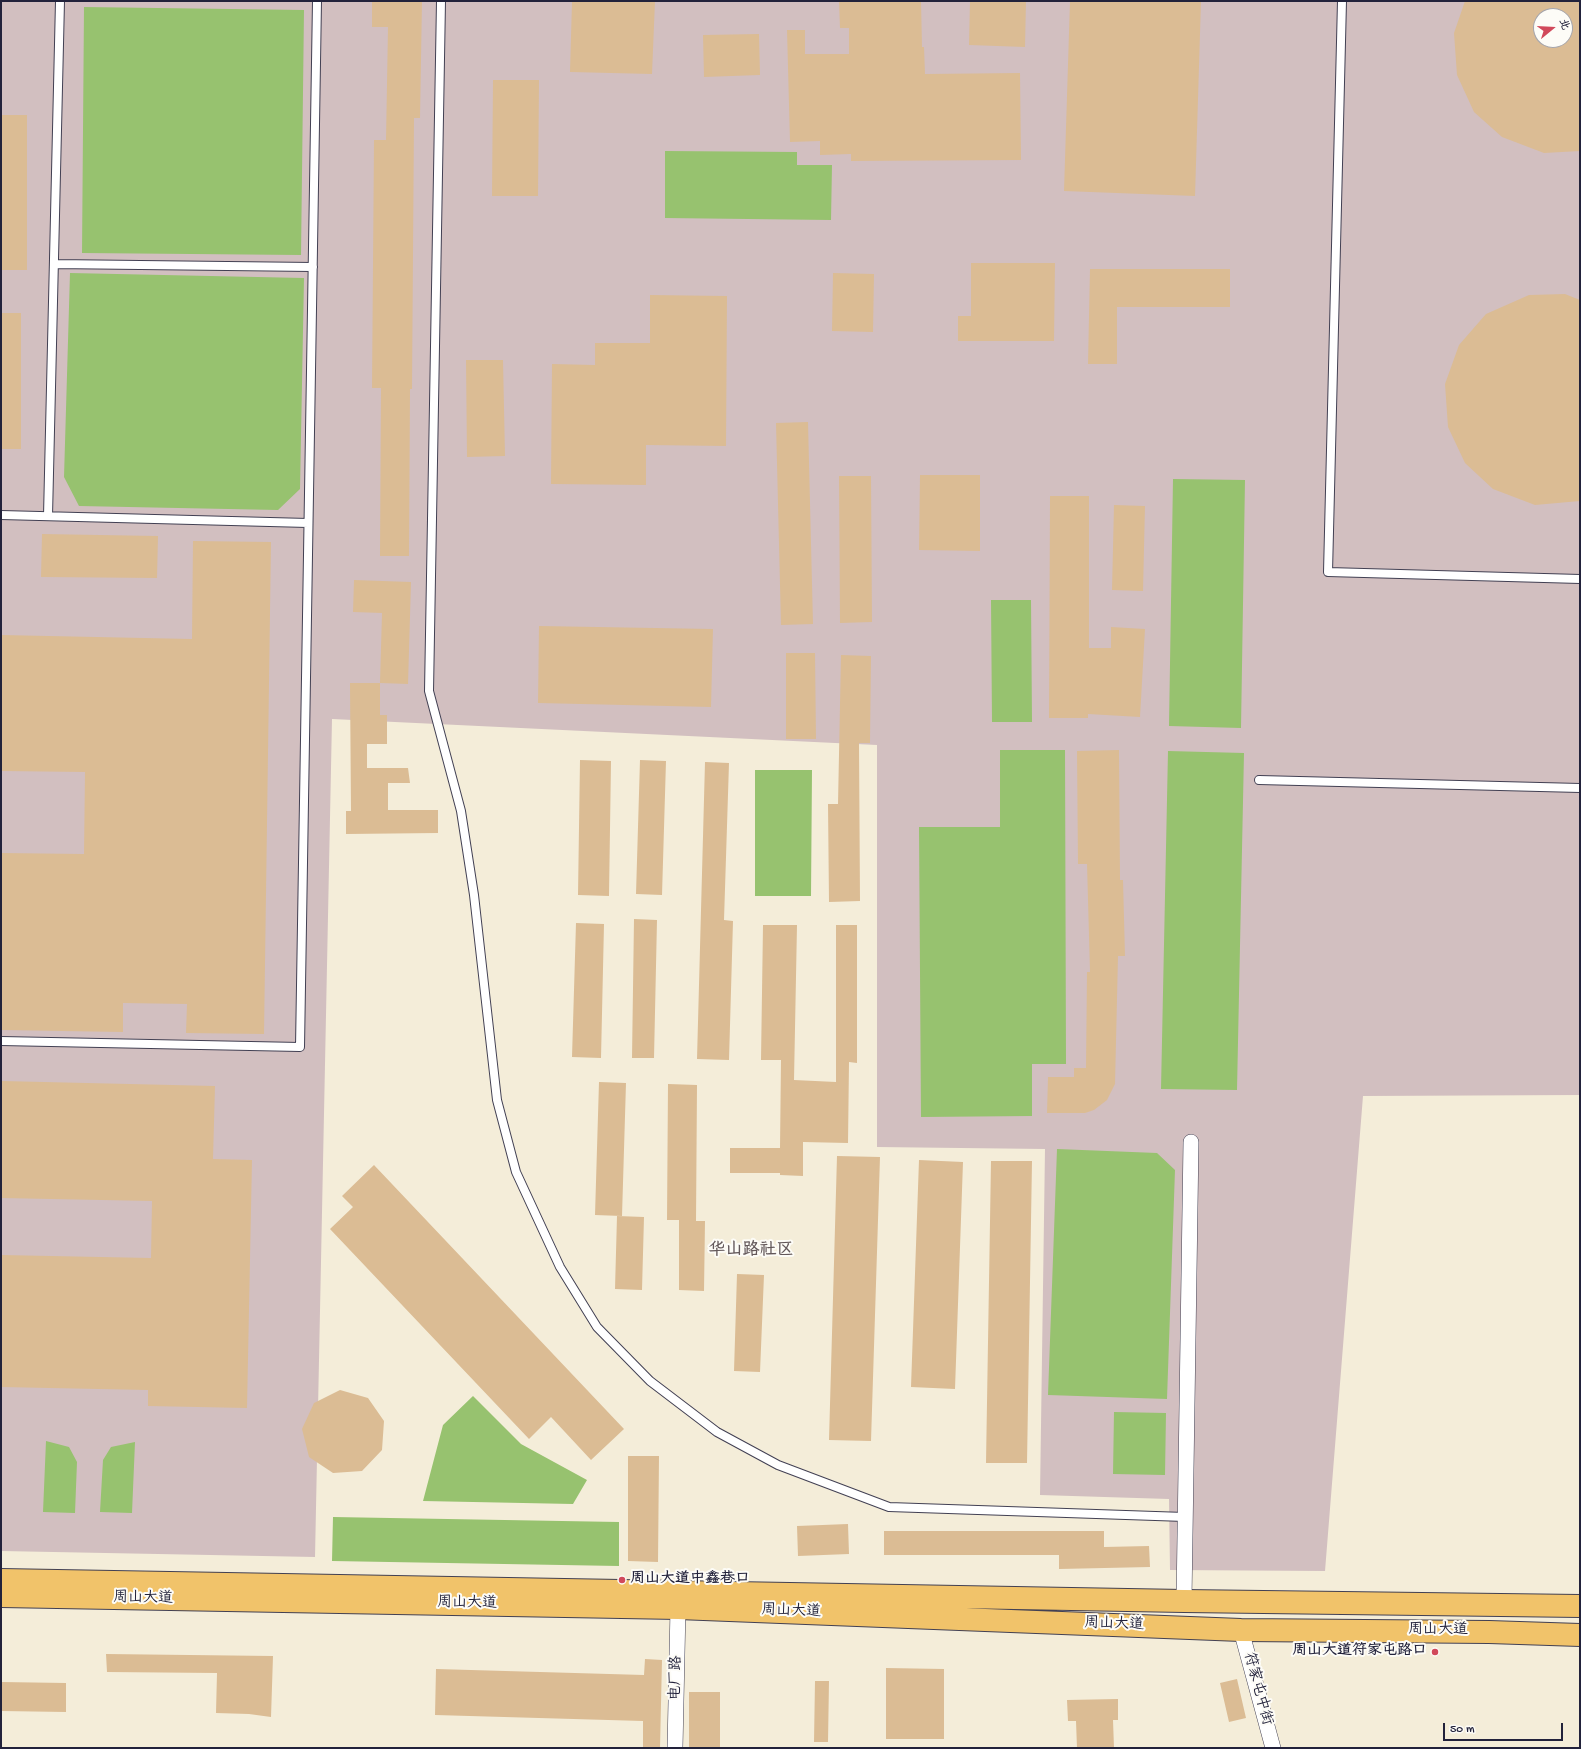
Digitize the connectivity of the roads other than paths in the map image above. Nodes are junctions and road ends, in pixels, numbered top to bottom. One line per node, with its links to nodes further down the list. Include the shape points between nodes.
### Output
1 (60, 1): 5 (lane)
2 (317, 1): 6 (lane)
3 (440, 1): 15 (lane, via 429,691 461,811 474,895 497,1100 516,1172 560,1267 597,1327 650,1381 717,1432 778,1465 889,1507)
4 (1342, 1): 10 (lane, via 1328,572)
5 (54, 264): 6 (lane); 8 (lane)
6 (313, 267): 9 (lane)
7 (1, 515): 8 (lane)
8 (48, 516): 9 (lane)
9 (308, 523): 13 (lane, via 300,1047)
10 (1580, 579)
11 (1260, 780): 12 (lane)
12 (1580, 788)
13 (1, 1041)
14 (1191, 1142): 15 (street)
15 (1185, 1517): 18 (street)
16 (1, 1580): 18 (main road, 周山大道)
17 (1, 1596): 20 (main road, 周山大道)
18 (1184, 1601): 19 (main road, 周山大道)
19 (1580, 1606)
20 (678, 1608): 21 (main road, 周山大道); 23 (street, 电厂路)
21 (1241, 1630): 22 (main road, 周山大道); 24 (street, 符家屯中街)
22 (1580, 1635)
23 (675, 1748)
24 (1273, 1748)

